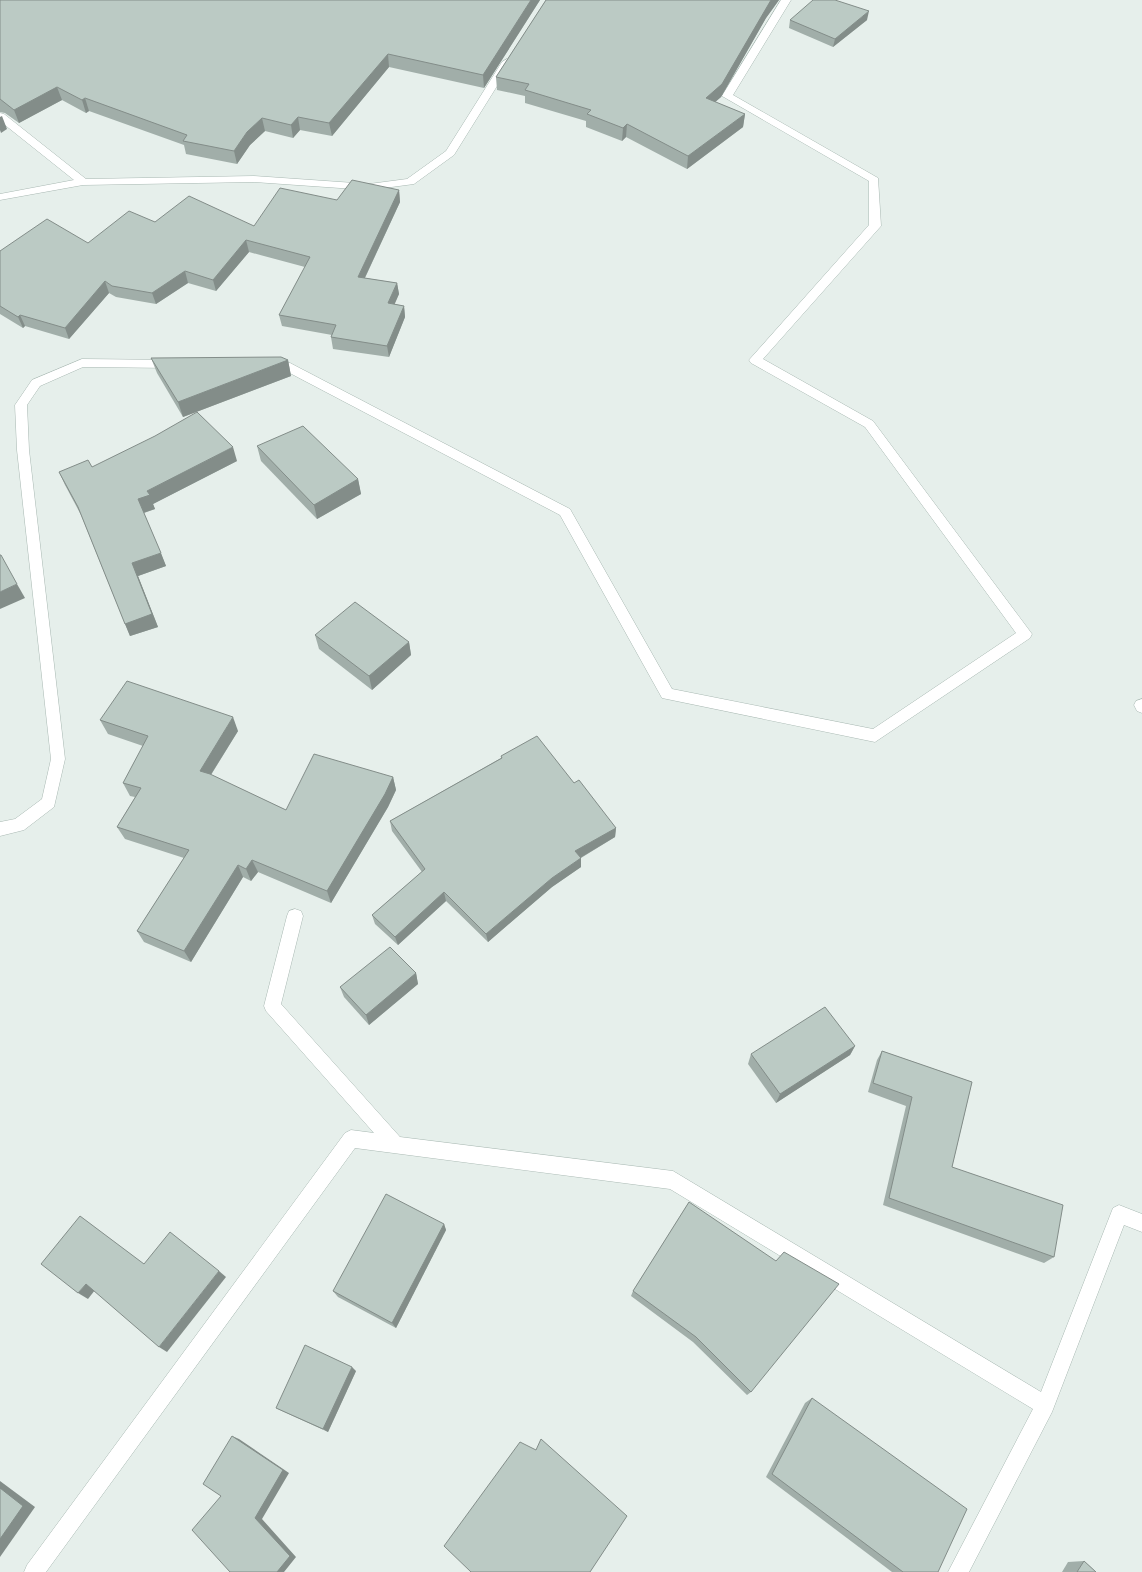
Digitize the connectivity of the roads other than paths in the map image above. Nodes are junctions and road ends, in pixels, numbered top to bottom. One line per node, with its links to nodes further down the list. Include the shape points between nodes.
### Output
1 (786, 0): 7 (street, via 728,96 874,180 875,226 755,360 868,424 1025,634 875,736 667,694 565,512 286,366)
2 (511, 56): 4 (street, via 450,153 410,182 370,187 254,180)
3 (0, 116): 4 (street)
4 (83, 182): 5 (street)
5 (0, 197)
6 (189, 365): 8 (street, via 82,363 36,383 21,405 22,450 58,759 49,802 19,825)
7 (257, 366)
8 (0, 829)
9 (295, 916): 10 (street, via 272,1006)
10 (395, 1144): 12 (street, via 673,1180); 13 (street, via 351,1139)
11 (1142, 1223): 12 (street, via 1120,1214)
12 (1045, 1405): 14 (street)
13 (34, 1572)
14 (958, 1572)

